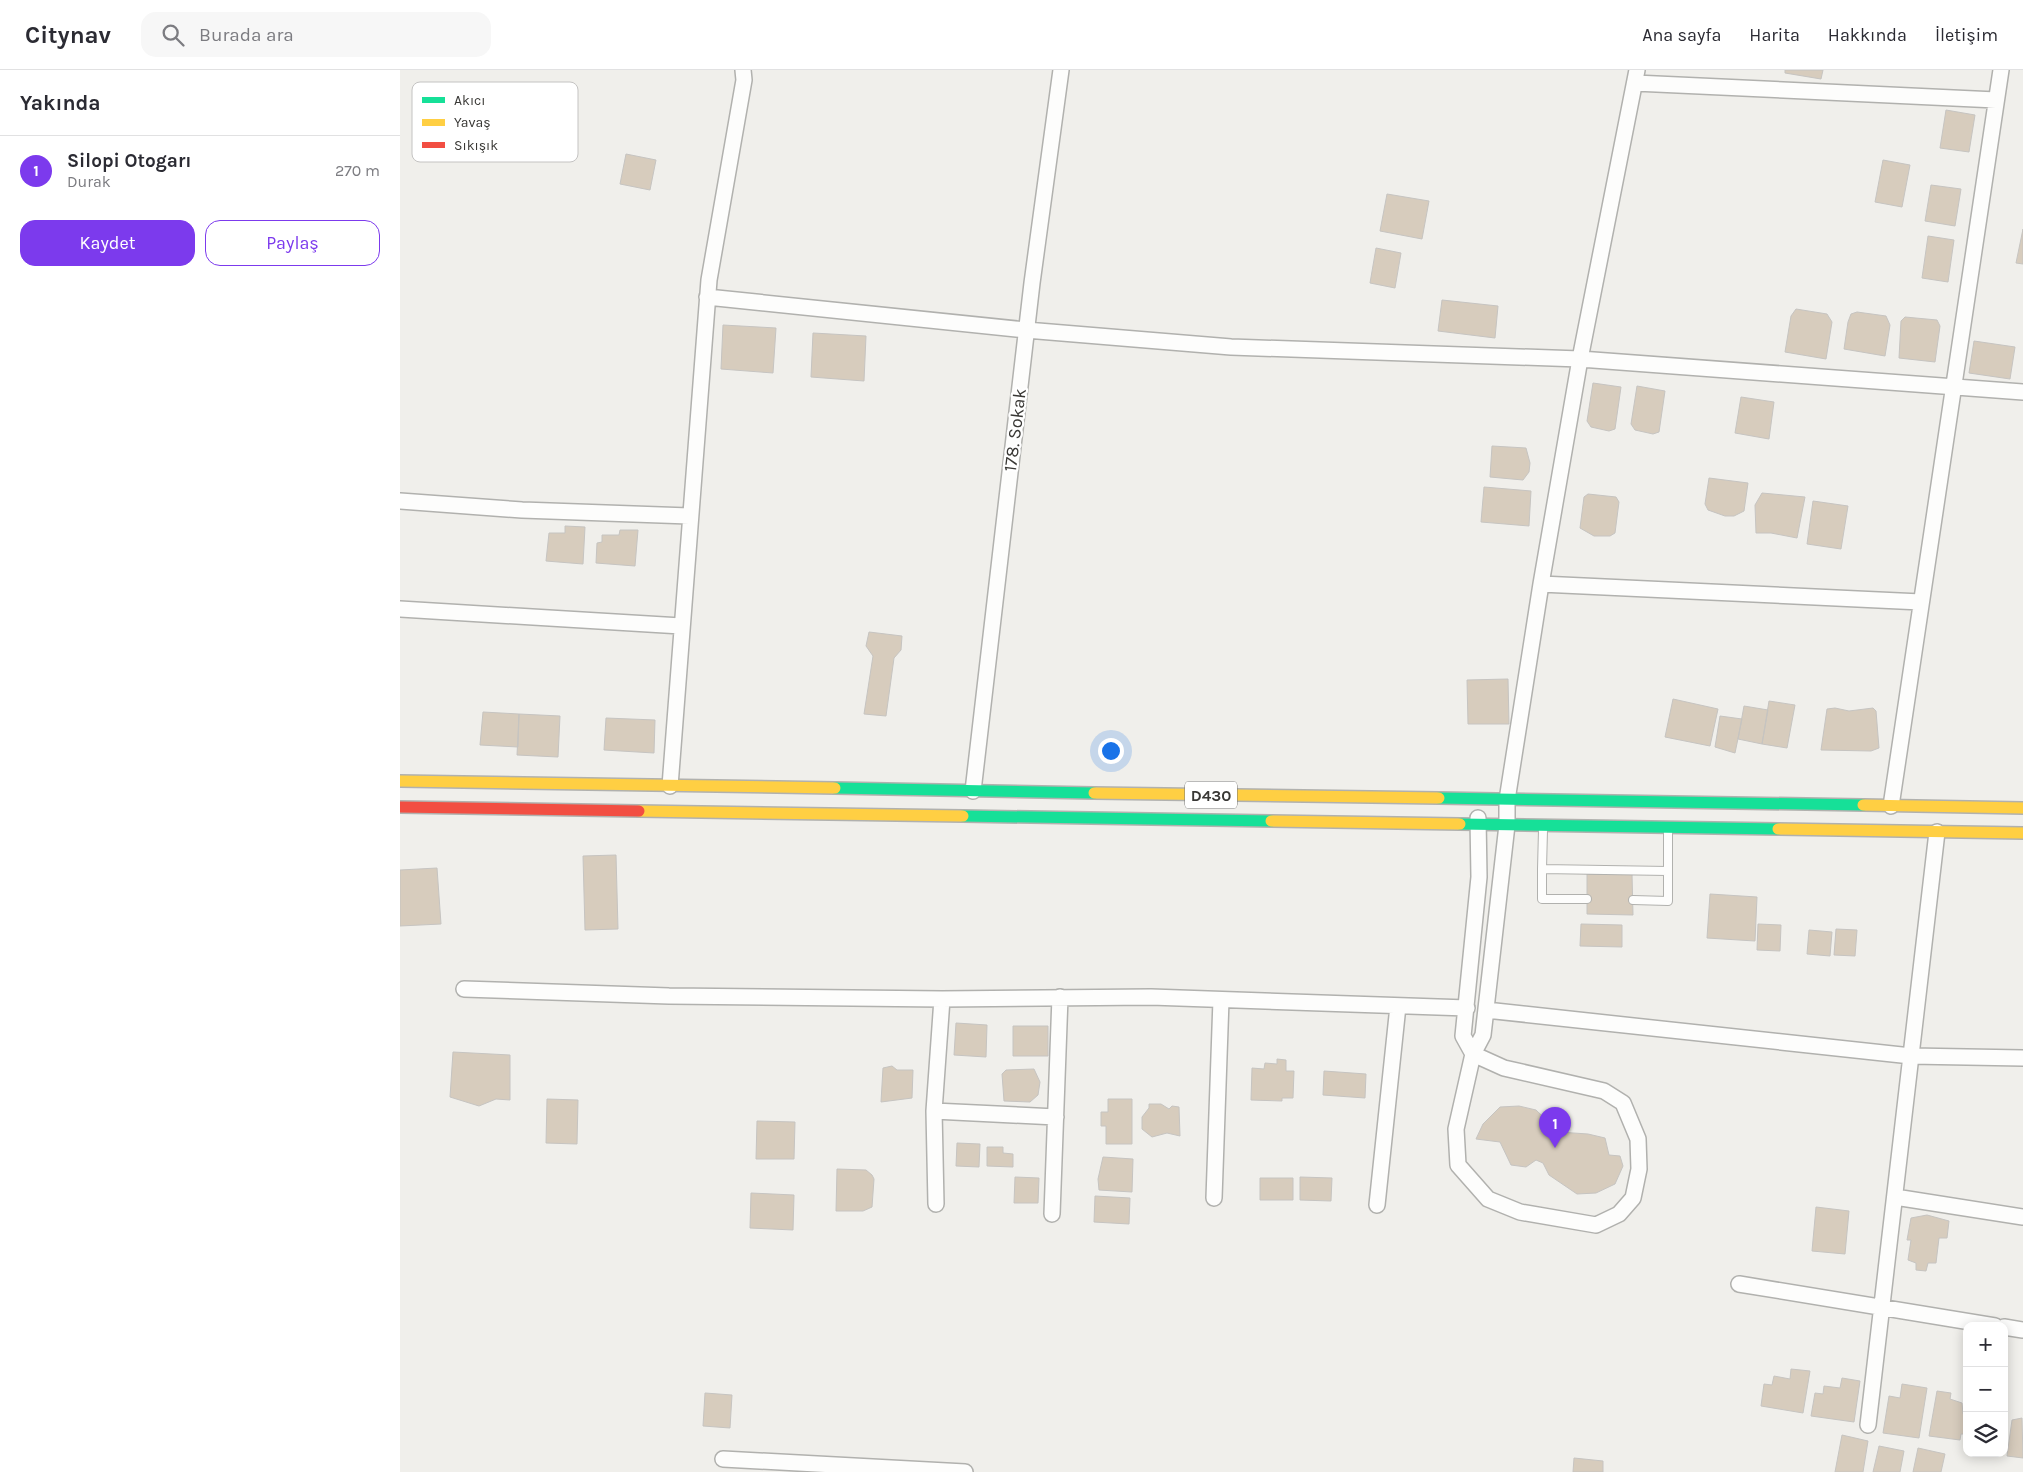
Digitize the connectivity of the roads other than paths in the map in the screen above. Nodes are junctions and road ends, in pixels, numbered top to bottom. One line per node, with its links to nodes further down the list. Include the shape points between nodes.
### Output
1 (743, 70): 6 (street, via 744,80)
2 (1061, 70): 7 (street, 178. Sokak)
3 (2001, 70): 5 (street)
4 (1636, 76): 5 (street); 8 (street)
5 (1996, 100): 9 (street)
6 (708, 298): 7 (street); 12 (street)
7 (1026, 330): 8 (street, via 1231,347); 19 (street, 178. Sokak)
8 (1580, 359): 9 (street); 13 (street)
9 (1953, 387): 10 (street); 14 (street)
10 (2023, 392)
11 (400, 501): 12 (street, via 522,510)
12 (689, 516): 16 (street)
13 (1541, 584): 14 (street); 21 (street)
14 (1921, 602): 22 (street)
15 (400, 609): 16 (street)
16 (681, 626): 18 (street)
17 (400, 781): 18 (highway, D430)
18 (670, 786): 19 (highway, D430)
19 (973, 791): 20 (highway, D430)
20 (1474, 799): 21 (highway, D430); 25 (street)
21 (1507, 800): 22 (highway, D430); 26 (street)
22 (1891, 806): 24 (highway, D430)
23 (400, 807): 25 (highway, D430)
24 (2023, 808)
25 (1480, 824): 26 (highway, D430); 40 (street, via 1479,877)
26 (1507, 824): 27 (highway, D430); 41 (street)
27 (1543, 825): 28 (highway, D430); 31 (lane)
28 (1668, 827): 29 (highway, D430); 32 (lane)
29 (1936, 832): 30 (highway, D430); 43 (street)
30 (2023, 833)
31 (1542, 869): 32 (lane); 33 (lane, via 1542,899)
32 (1668, 871): 34 (lane, via 1668,901)
33 (1587, 900)
34 (1633, 900)
35 (464, 989): 37 (street, via 669,996)
36 (1060, 997): 37 (street); 38 (street); 46 (street)
37 (942, 999): 45 (street)
38 (1221, 1000): 39 (street); 48 (street)
39 (1398, 1006): 40 (street); 50 (street)
40 (1467, 1008): 42 (street, via 1463,1036)
41 (1486, 1010): 42 (street, via 1483,1035); 43 (street)
42 (1473, 1054): 42 (street, via 1456,1130 1458,1166 1488,1200 1520,1212 1596,1225 1619,1214 1633,1198 1639,1169 1638,1139 1623,1103 1604,1091 1504,1068)
43 (1911, 1056): 44 (street); 47 (street)
44 (2023, 1058)
45 (934, 1111): 46 (street); 49 (street)
46 (1056, 1117): 51 (street)
47 (1895, 1197): 52 (street); 54 (street)
48 (1214, 1198)
49 (936, 1204)
50 (1377, 1205)
51 (1052, 1214)
52 (2023, 1216)
53 (1739, 1284): 54 (street)
54 (1881, 1307): 55 (street); 58 (street)
55 (1971, 1322)
56 (2008, 1328): 57 (street)
57 (2023, 1330)
58 (1868, 1424)
59 (723, 1460): 60 (street)
60 (965, 1472)

